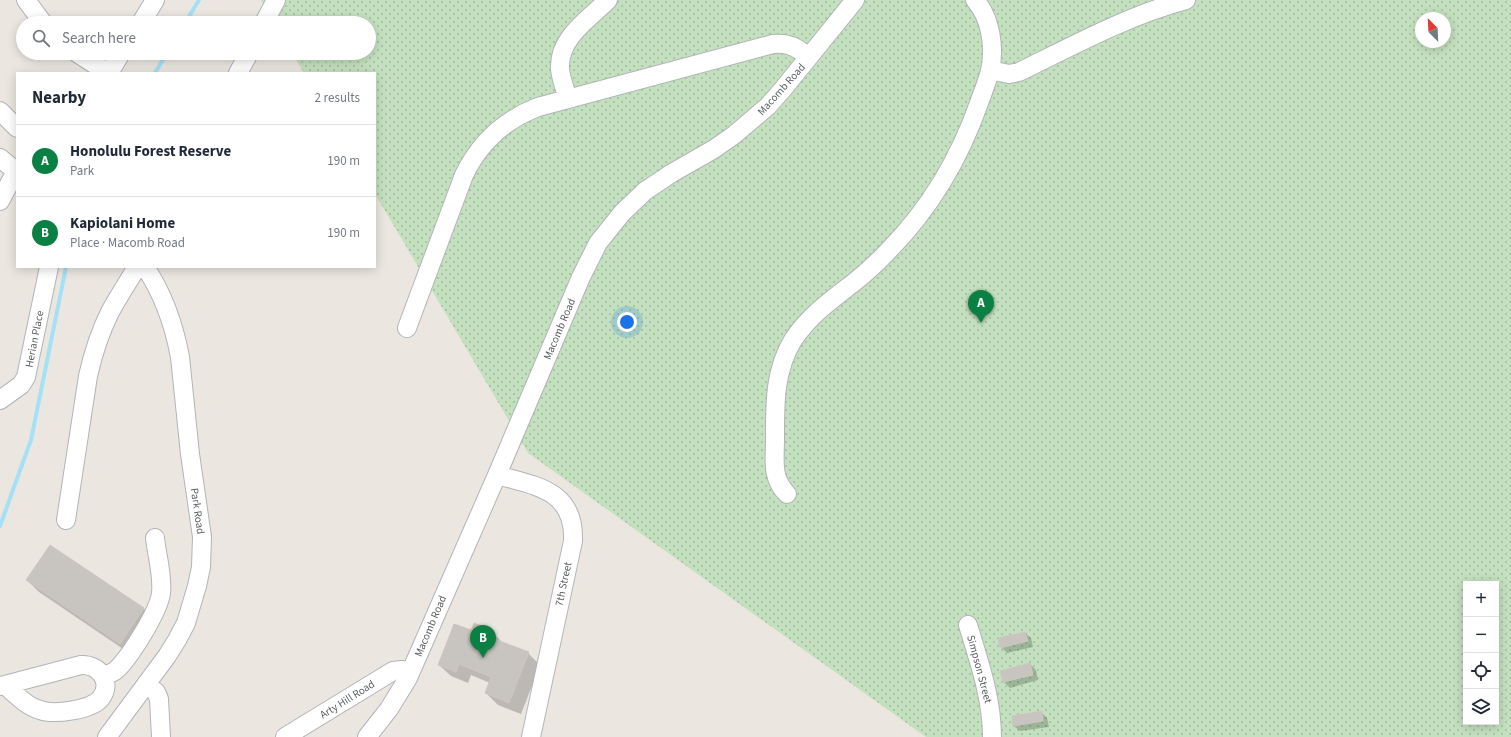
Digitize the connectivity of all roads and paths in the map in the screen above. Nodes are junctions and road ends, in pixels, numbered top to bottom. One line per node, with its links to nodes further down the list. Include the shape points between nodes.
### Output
1 (26, 0): 8 (street)
2 (155, 0): 9 (street)
3 (276, 0): 10 (street)
4 (608, 0): 19 (street, via 572,35 564,47 560,71)
5 (855, 0): 11 (street, Macomb Road)
6 (975, 0): 15 (street, via 988,24 992,45)
7 (1186, 0): 15 (street, via 1128,20 1019,72 1009,74)
8 (38, 16)
9 (145, 16)
10 (268, 16)
11 (809, 57): 19 (street, via 790,44 773,44); 30 (street, Macomb Road, via 783,89 751,121 714,149 645,191 609,228 581,277)
12 (88, 60): 16 (street)
13 (116, 60): 17 (street)
14 (245, 60): 18 (street)
15 (990, 70): 31 (street, via 963,143 924,209 872,267 810,318 786,353 776,390 774,418 775,474 778,484)
16 (106, 72)
17 (109, 72)
18 (239, 72)
19 (568, 99): 28 (street, via 538,107 513,118 492,135 476,154 464,175)
20 (0, 111): 21 (street)
21 (16, 127)
22 (0, 158): 23 (street)
23 (16, 172): 24 (street)
24 (0, 202)
25 (49, 268): 29 (street, Herian Place, via 26,377 21,385)
26 (136, 268): 32 (street, via 110,312 92,359)
27 (146, 268): 37 (street, Park Road, via 166,305 177,339 202,537 201,567 186,623 167,656)
28 (407, 328)
29 (0, 400)
30 (497, 475): 35 (street, Macomb Road); 43 (street, 7th Street, via 548,491 561,502 572,524 573,541)
31 (787, 494)
32 (66, 520)
33 (155, 538): 36 (street, via 161,586 159,604 146,629 120,665)
34 (968, 625): 44 (street, Simpson Street, via 987,691)
35 (410, 672): 41 (street, Arty Hill Road, via 393,671); 42 (street, Macomb Road, via 390,709)
36 (104, 676): 38 (street, via 97,668 81,665); 38 (street, via 105,687 97,702 62,712 38,710)
37 (146, 684): 39 (street, Park Road); 40 (street, via 156,692 159,699)
38 (2, 686)
39 (107, 737)
40 (161, 737)
41 (285, 737)
42 (367, 737)
43 (531, 737)
44 (992, 737)

